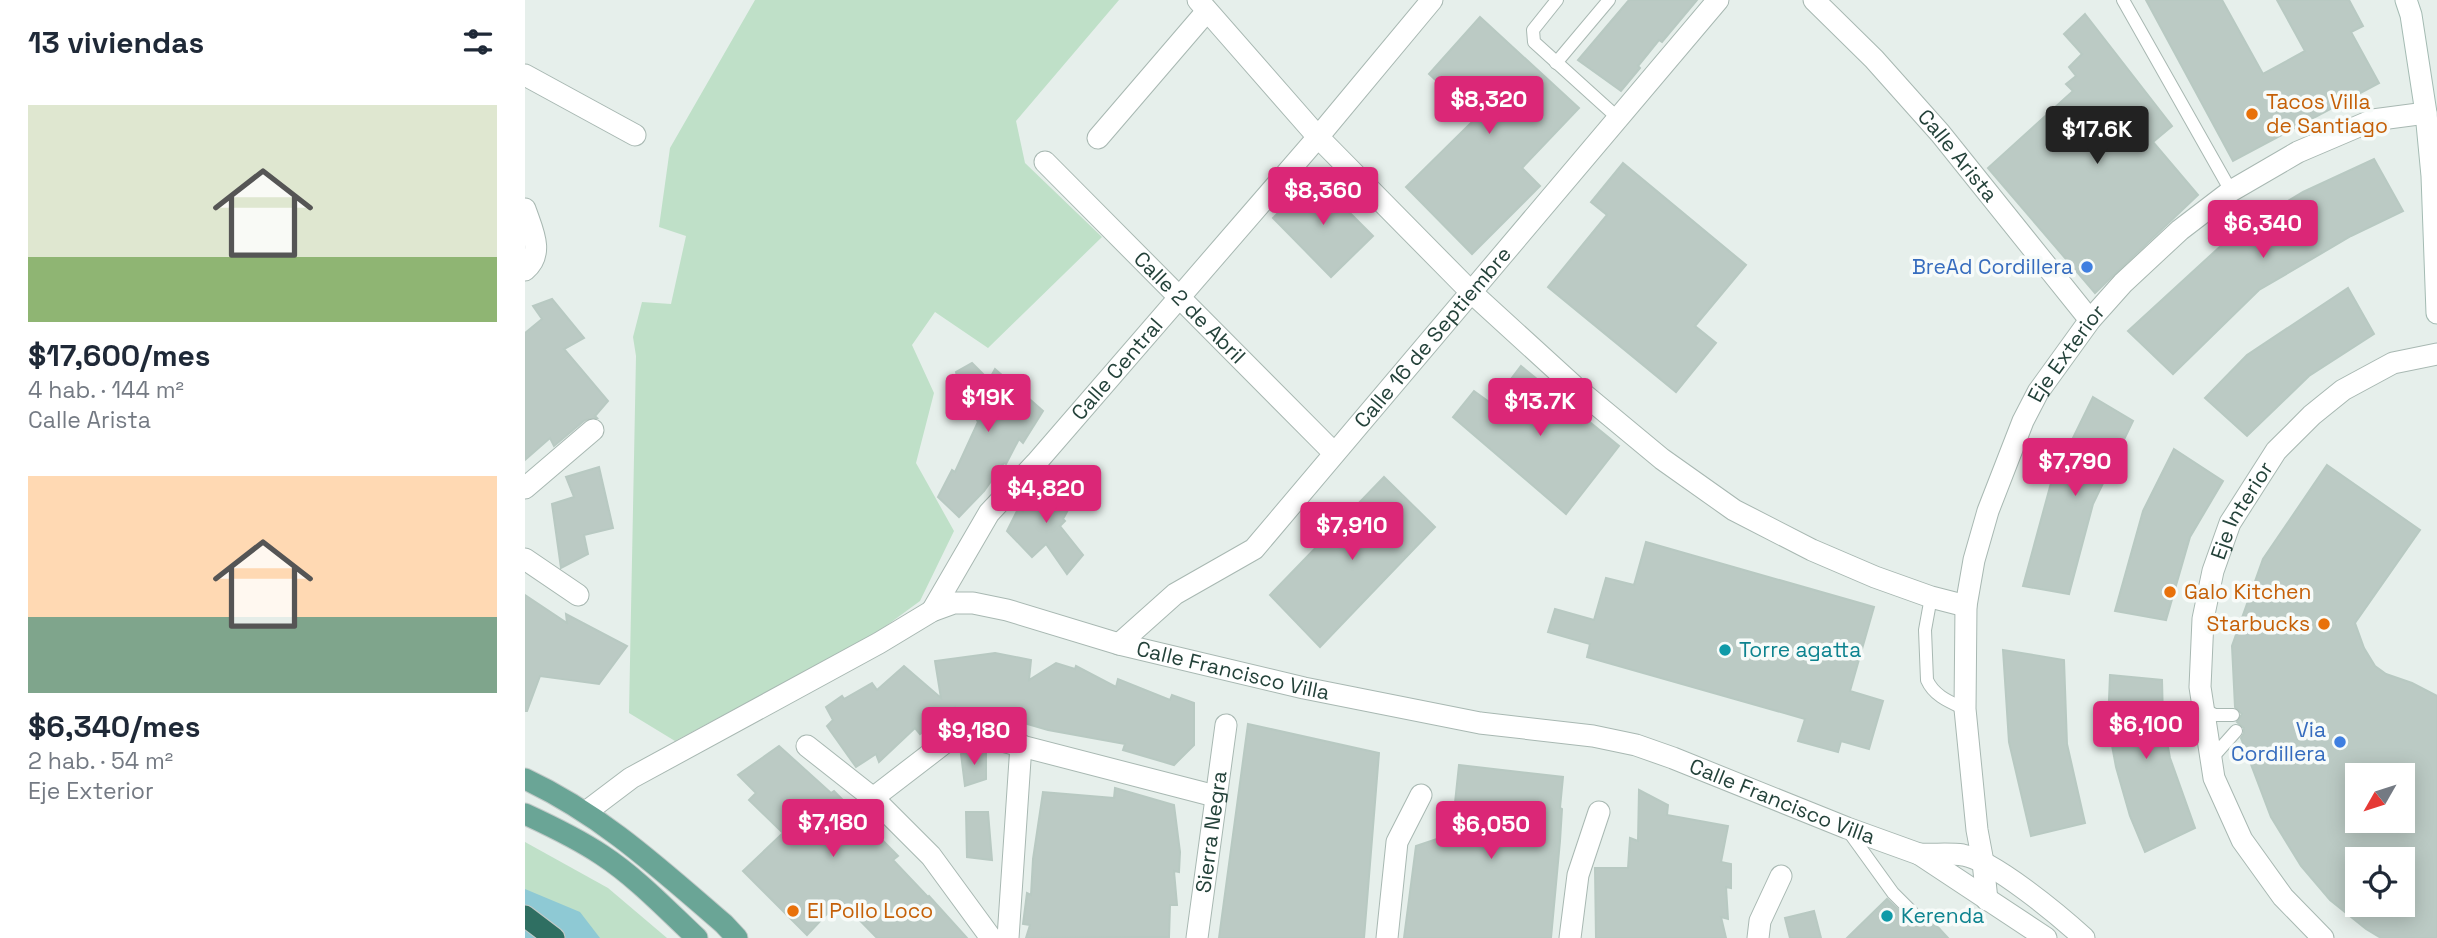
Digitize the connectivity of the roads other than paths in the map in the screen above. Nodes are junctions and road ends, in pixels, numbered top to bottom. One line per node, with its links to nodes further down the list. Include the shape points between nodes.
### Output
1 (1432, 0): 14 (street, Calle Central)
2 (1557, 0): 9 (lane, via 1536,24 1532,36)
3 (1609, 0): 9 (lane)
4 (1718, 0): 12 (street, Calle 16 de Septiembre)
5 (1814, 0): 24 (street, Calle Arista, via 1940,133)
6 (2123, 0): 18 (lane)
7 (2406, 0): 11 (street)
8 (1202, 6): 14 (street); 15 (street)
9 (1556, 63): 12 (lane)
10 (525, 75): 13 (street)
11 (2426, 113): 17 (street); 18 (street, Eje Exterior, via 2373,120 2298,152)
12 (1618, 118): 21 (street, Calle 16 de Septiembre)
13 (635, 135)
14 (1318, 137): 21 (street); 22 (street, Calle Central)
15 (1098, 138)
16 (1045, 162): 22 (street, Calle 2 de Abril)
17 (2434, 171): 23 (street)
18 (2231, 191): 24 (street, Eje Exterior, via 2123,282)
19 (525, 209): 20 (street, via 537,253)
20 (525, 270)
21 (1471, 292): 27 (street, Calle 16 de Septiembre); 31 (street, via 1642,443 1734,510 1812,550)
22 (1179, 296): 27 (street, Calle 2 de Abril); 33 (street, Calle Central, via 989,513)
23 (2437, 313)
24 (2090, 320): 32 (street, Eje Exterior, via 2038,392 2023,421 1988,511)
25 (2437, 354): 36 (street, Eje Interior, via 2393,363 2343,390 2276,451 2250,489 2230,523 2213,571 2203,619)
26 (593, 430): 28 (street)
27 (1334, 453): 34 (street, Calle 16 de Septiembre, via 1254,549 1175,594)
28 (525, 488)
29 (525, 559): 30 (street)
30 (578, 595)
31 (1931, 597): 32 (street); 35 (lane, via 1925,630 1927,680 1937,694)
32 (1966, 606): 35 (street, Eje Exterior)
33 (932, 611): 34 (street, Calle Francisco Villa, via 954,603 973,603); 47 (street, Calle Francisco Villa, via 631,778)
34 (1119, 644): 50 (street, Calle Francisco Villa, via 1480,723 1593,736 1636,746)
35 (1965, 709): 52 (street, Eje Exterior)
36 (2203, 709): 37 (lane, via 2215,715); 42 (street, Eje Interior)
37 (2233, 715)
38 (1226, 725): 45 (street, Sierra Negra)
39 (2236, 732): 42 (lane)
40 (807, 746): 46 (street)
41 (1021, 746): 45 (street); 46 (street, via 965,734 951,738); 61 (street)
42 (2211, 760): 68 (street, Eje Interior, via 2214,778 2242,840 2283,897)
43 (525, 779): 47 (main road)
44 (1420, 795): 63 (street, via 1397,842)
45 (1215, 796): 62 (street, Sierra Negra)
46 (873, 798): 60 (street, via 931,856)
47 (586, 812): 59 (main road, via 622,837)
48 (1599, 812): 64 (street, via 1578,875)
49 (525, 814): 58 (main road, via 604,856)
50 (1847, 828): 51 (street, Calle Francisco Villa); 55 (lane)
51 (1919, 854): 52 (street, Calle Francisco Villa, via 1963,855); 54 (street, Calle Francisco Villa)
52 (1983, 862): 54 (street, Eje Exterior); 67 (street, Calle Francisco Villa)
53 (1781, 876): 65 (street, via 1760,921)
54 (1987, 900): 66 (street, Calle Francisco Villa)
55 (1912, 912)
56 (525, 916): 57 (highway)
57 (554, 938)
58 (697, 938)
59 (737, 938)
60 (992, 938)
61 (1008, 938)
62 (1197, 938)
63 (1387, 938)
64 (1570, 938)
65 (1758, 938)
66 (2046, 938)
67 (2084, 938)
68 (2323, 938)

